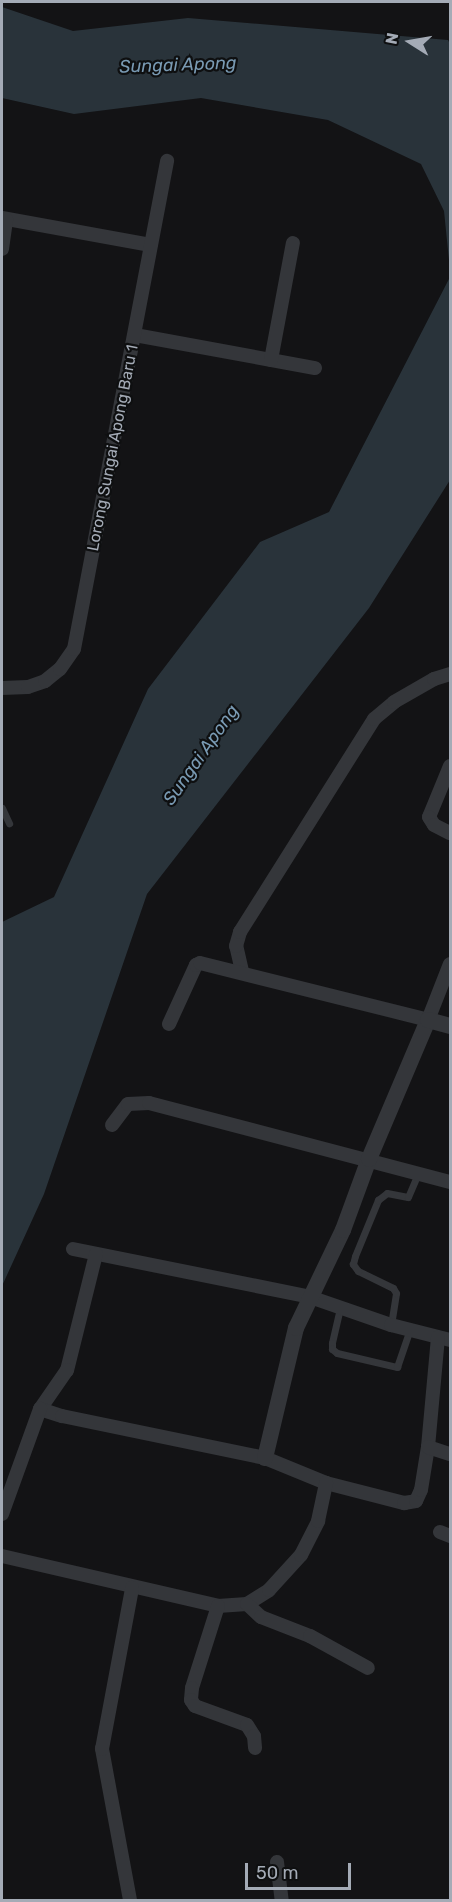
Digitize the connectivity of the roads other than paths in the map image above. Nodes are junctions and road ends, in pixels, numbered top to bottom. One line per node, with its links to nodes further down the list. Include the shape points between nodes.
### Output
1 (167, 161): 4 (street, Lorong Sungai Apong Baru 1)
2 (4, 218): 4 (street); 5 (street)
3 (293, 243): 7 (street)
4 (151, 245): 6 (street, Lorong Sungai Apong Baru 1)
5 (2, 249)
6 (135, 335): 7 (street); 10 (street, Lorong Sungai Apong Baru 1, via 74,650 45,681 28,687)
7 (271, 360): 8 (street)
8 (315, 368)
9 (450, 674): 16 (street, via 394,702 374,719 240,932 236,946)
10 (2, 688)
11 (450, 766): 14 (street, via 429,817 434,825)
12 (2, 808): 13 (lane)
13 (9, 823)
14 (450, 833)
15 (450, 964): 17 (street)
16 (242, 971): 17 (street); 18 (street, via 200,963)
17 (428, 1020): 19 (street); 21 (street)
18 (169, 1024)
19 (450, 1026)
20 (112, 1125): 21 (street, via 128,1104 149,1103)
21 (369, 1160): 22 (street); 24 (street)
22 (418, 1173): 23 (street); 25 (lane, via 408,1197 387,1193 378,1200)
23 (450, 1182)
24 (343, 1230): 25 (lane); 28 (street)
25 (361, 1236): 30 (lane, via 353,1264 358,1271 393,1288 396,1293)
26 (73, 1249): 27 (street)
27 (96, 1254): 28 (street); 33 (street, via 67,1370)
28 (310, 1297): 29 (street); 36 (street, via 297,1328)
29 (340, 1308): 30 (street); 31 (lane, via 332,1343 337,1353 397,1367)
30 (391, 1325): 31 (street)
31 (410, 1329): 32 (street)
32 (444, 1339): 34 (street)
33 (40, 1409): 36 (street); 38 (street)
34 (428, 1447): 35 (street); 37 (street, via 416,1501 404,1503)
35 (450, 1454)
36 (266, 1458): 37 (street)
37 (326, 1484): 41 (street, via 318,1521 301,1555 269,1590)
38 (2, 1514)
39 (2, 1556): 40 (street)
40 (132, 1588): 42 (street); 46 (street, via 102,1749)
41 (247, 1604): 42 (street); 43 (street, via 261,1617 310,1636)
42 (218, 1606): 44 (street, via 191,1700 195,1706 247,1725)
43 (368, 1668)
44 (255, 1748)
45 (277, 1862): 47 (street)
46 (130, 1900)
47 (282, 1900)

